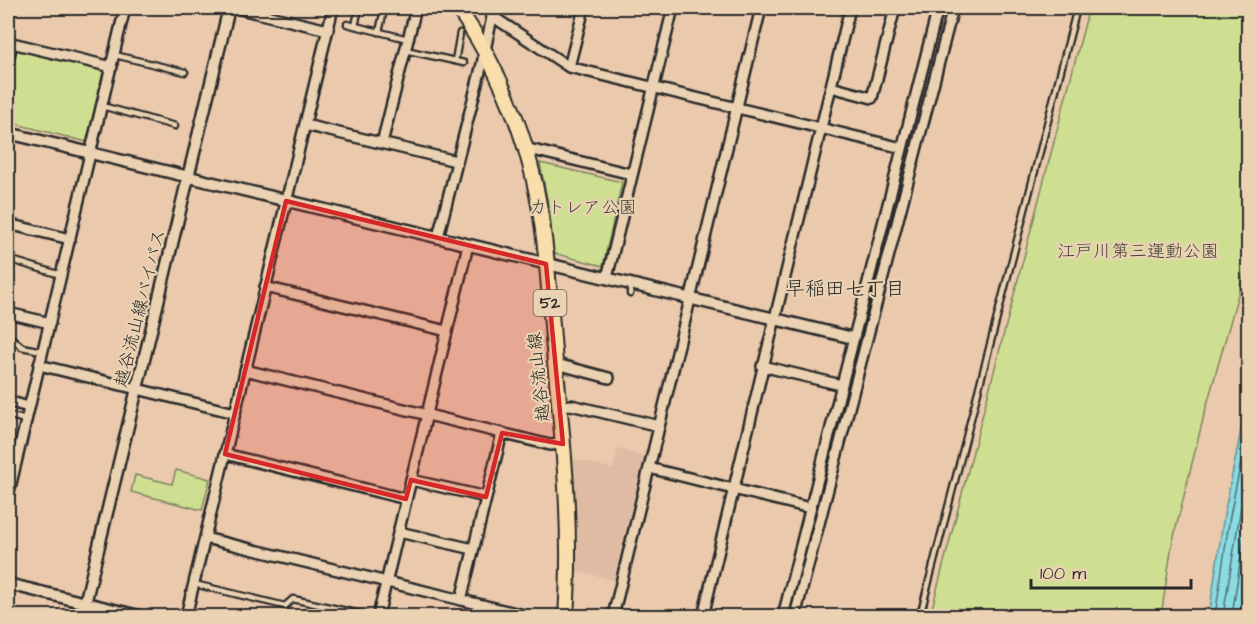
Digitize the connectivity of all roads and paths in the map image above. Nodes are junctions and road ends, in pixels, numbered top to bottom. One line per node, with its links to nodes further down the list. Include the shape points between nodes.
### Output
1 (125, 8): 27 (street)
2 (229, 8): 48 (street, 越谷流山線バイパス)
3 (236, 8): 20 (street)
4 (333, 8): 20 (street)
5 (359, 8): 19 (lane)
6 (416, 8): 23 (street)
7 (458, 8): 26 (main road, 越谷流山線 / 52)
8 (584, 8): 32 (street)
9 (673, 8): 34 (street)
10 (761, 8): 37 (street)
11 (850, 8): 35 (street)
12 (895, 8): 35 (street, via 872,98)
13 (938, 8): 44 (street)
14 (953, 8): 110 (street)
15 (1077, 8): 111 (lane)
16 (384, 10): 21 (lane)
17 (493, 12): 26 (street); 32 (street)
18 (347, 24): 19 (lane)
19 (355, 26): 21 (lane)
20 (328, 30): 38 (street)
21 (379, 32): 23 (lane)
22 (460, 33): 28 (lane)
23 (408, 39): 25 (street)
24 (10, 42): 29 (street); 31 (street)
25 (405, 50): 28 (lane); 42 (street)
26 (485, 51): 43 (main road, 越谷流山線 / 52); 46 (street)
27 (115, 55): 31 (street); 33 (lane)
28 (455, 61): 30 (lane)
29 (8, 62)
30 (464, 63)
31 (112, 67): 36 (street)
32 (569, 67): 34 (street)
33 (185, 72)
34 (654, 87): 37 (street); 47 (street)
35 (831, 87): 40 (street)
36 (102, 106): 39 (lane); 45 (street)
37 (736, 107): 40 (street); 59 (street)
38 (305, 125): 42 (street); 49 (street)
39 (175, 126)
40 (821, 128): 44 (street); 61 (street)
41 (8, 133): 45 (street)
42 (382, 143): 46 (street)
43 (525, 148): 47 (street); 55 (main road, 越谷流山線 / 52, via 538,200)
44 (902, 148): 65 (street)
45 (90, 153): 48 (street); 52 (street)
46 (456, 161): 51 (street)
47 (632, 174): 57 (street)
48 (189, 177): 49 (street); 73 (street, 越谷流山線バイパス)
49 (286, 201): 51 (street); 58 (street)
50 (8, 224): 52 (street)
51 (438, 237): 53 (street)
52 (70, 239): 56 (street)
53 (468, 245): 55 (street); 63 (street)
54 (8, 259): 56 (lane)
55 (546, 264): 57 (street); 69 (main road, 越谷流山線 / 52)
56 (61, 275): 62 (street)
57 (607, 278): 59 (street, via 631,289)
58 (265, 286): 63 (street); 70 (street)
59 (690, 299): 61 (street); 81 (street)
60 (8, 313): 62 (street)
61 (775, 319): 65 (street); 68 (street)
62 (50, 323): 66 (street)
63 (447, 331): 78 (street)
64 (8, 335): 66 (lane, via 22,347)
65 (853, 338): 72 (street)
66 (43, 351): 67 (street)
67 (39, 365): 73 (street); 75 (street)
68 (762, 366): 72 (street); 87 (street)
69 (556, 367): 71 (street); 76 (main road, 越谷流山線 / 52)
70 (245, 370): 77 (street); 78 (street)
71 (609, 378)
72 (841, 385): 91 (street)
73 (137, 388): 77 (street); 99 (street, 越谷流山線バイパス)
74 (8, 401): 75 (street)
75 (28, 406): 80 (street)
76 (560, 406): 81 (street, via 571,405); 83 (main road, 越谷流山線 / 52)
77 (235, 412): 84 (street)
78 (427, 414): 82 (street); 86 (street)
79 (8, 415): 80 (lane)
80 (25, 420): 88 (street)
81 (659, 426): 85 (street)
82 (502, 433): 83 (street, via 550,445); 89 (street)
83 (563, 444): 106 (main road, 越谷流山線 / 52, via 569,537)
84 (225, 454): 90 (street); 93 (street)
85 (649, 468): 87 (street); 107 (street)
86 (411, 480): 89 (street); 90 (street)
87 (733, 489): 91 (street); 108 (street)
88 (8, 495)
89 (486, 497): 94 (street)
90 (406, 498): 92 (street)
91 (810, 508): 109 (street)
92 (399, 532): 94 (street); 95 (street)
93 (205, 538): 95 (street); 97 (street)
94 (473, 549): 98 (street)
95 (386, 582): 98 (street); 104 (street)
96 (8, 584): 99 (street)
97 (194, 584): 102 (street); 103 (lane, via 285,606 293,599)
98 (461, 600): 105 (street)
99 (85, 603): 100 (street, 越谷流山線バイパス); 101 (street)
100 (82, 616)
101 (140, 616)
102 (186, 616)
103 (369, 616)
104 (378, 616)
105 (528, 616)
106 (566, 616)
107 (614, 616)
108 (702, 616)
109 (783, 616)
110 (795, 616)
111 (920, 616)

